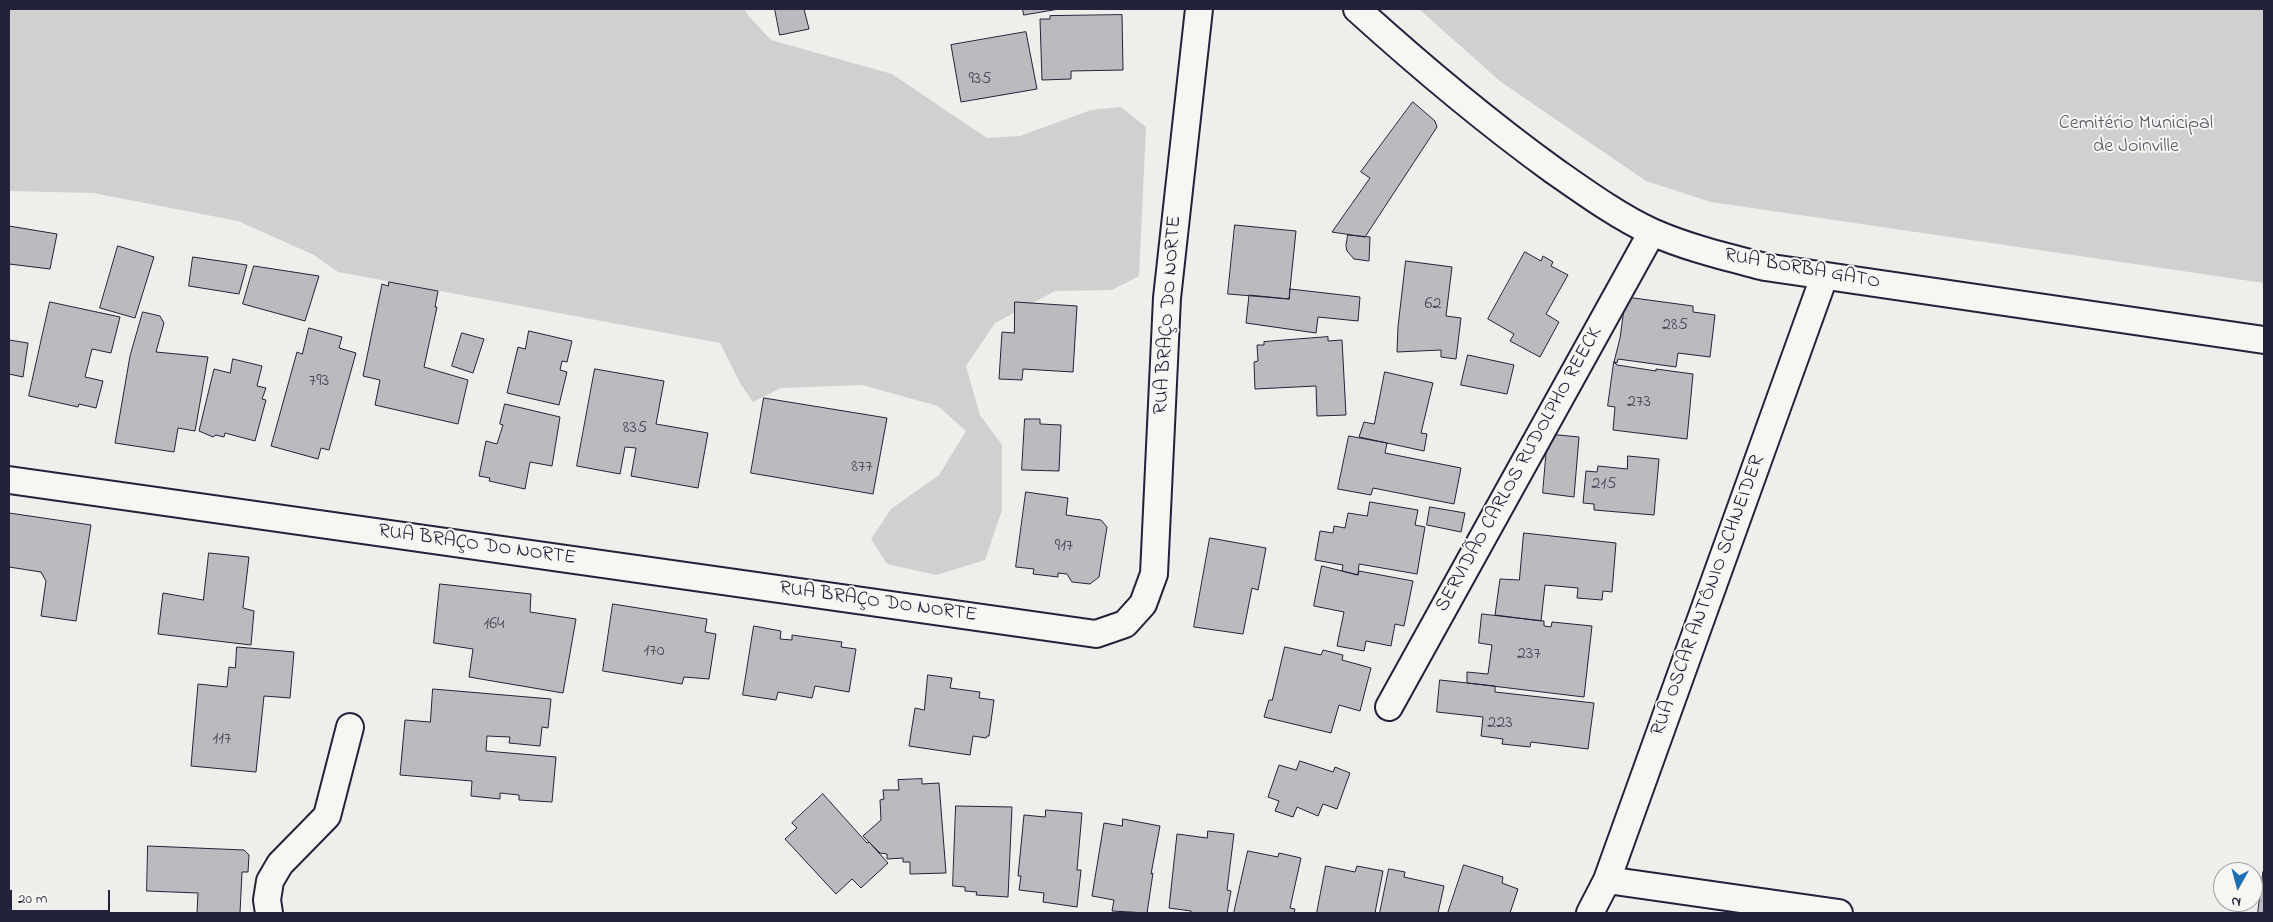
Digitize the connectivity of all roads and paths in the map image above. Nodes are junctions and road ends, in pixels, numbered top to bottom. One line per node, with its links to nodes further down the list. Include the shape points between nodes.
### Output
1 (1199, 9): 6 (street, RUA BRAÇO DO NORTE, via 1167,298 1154,574 1144,604 1125,624 1096,634)
2 (1356, 9): 3 (street, RUA BORBA GATO, via 1467,106 1517,144 1582,191)
3 (1652, 232): 4 (street, RUA BORBA GATO, via 1713,254); 7 (street, SERVIDÃO CARLOS RUDOLPHO REECK)
4 (1824, 277): 5 (street, RUA BORBA GATO); 9 (street, RUA OSCAR ANTÔNIO SCHNEIDER)
5 (2264, 340)
6 (9, 480)
7 (1389, 707)
8 (350, 727): 10 (street, via 327,816 280,864 270,881)
9 (1607, 880): 11 (street, RUA OSCAR ANTÔNIO SCHNEIDER); 12 (street)
10 (269, 913)
11 (1590, 913)
12 (1839, 913)

